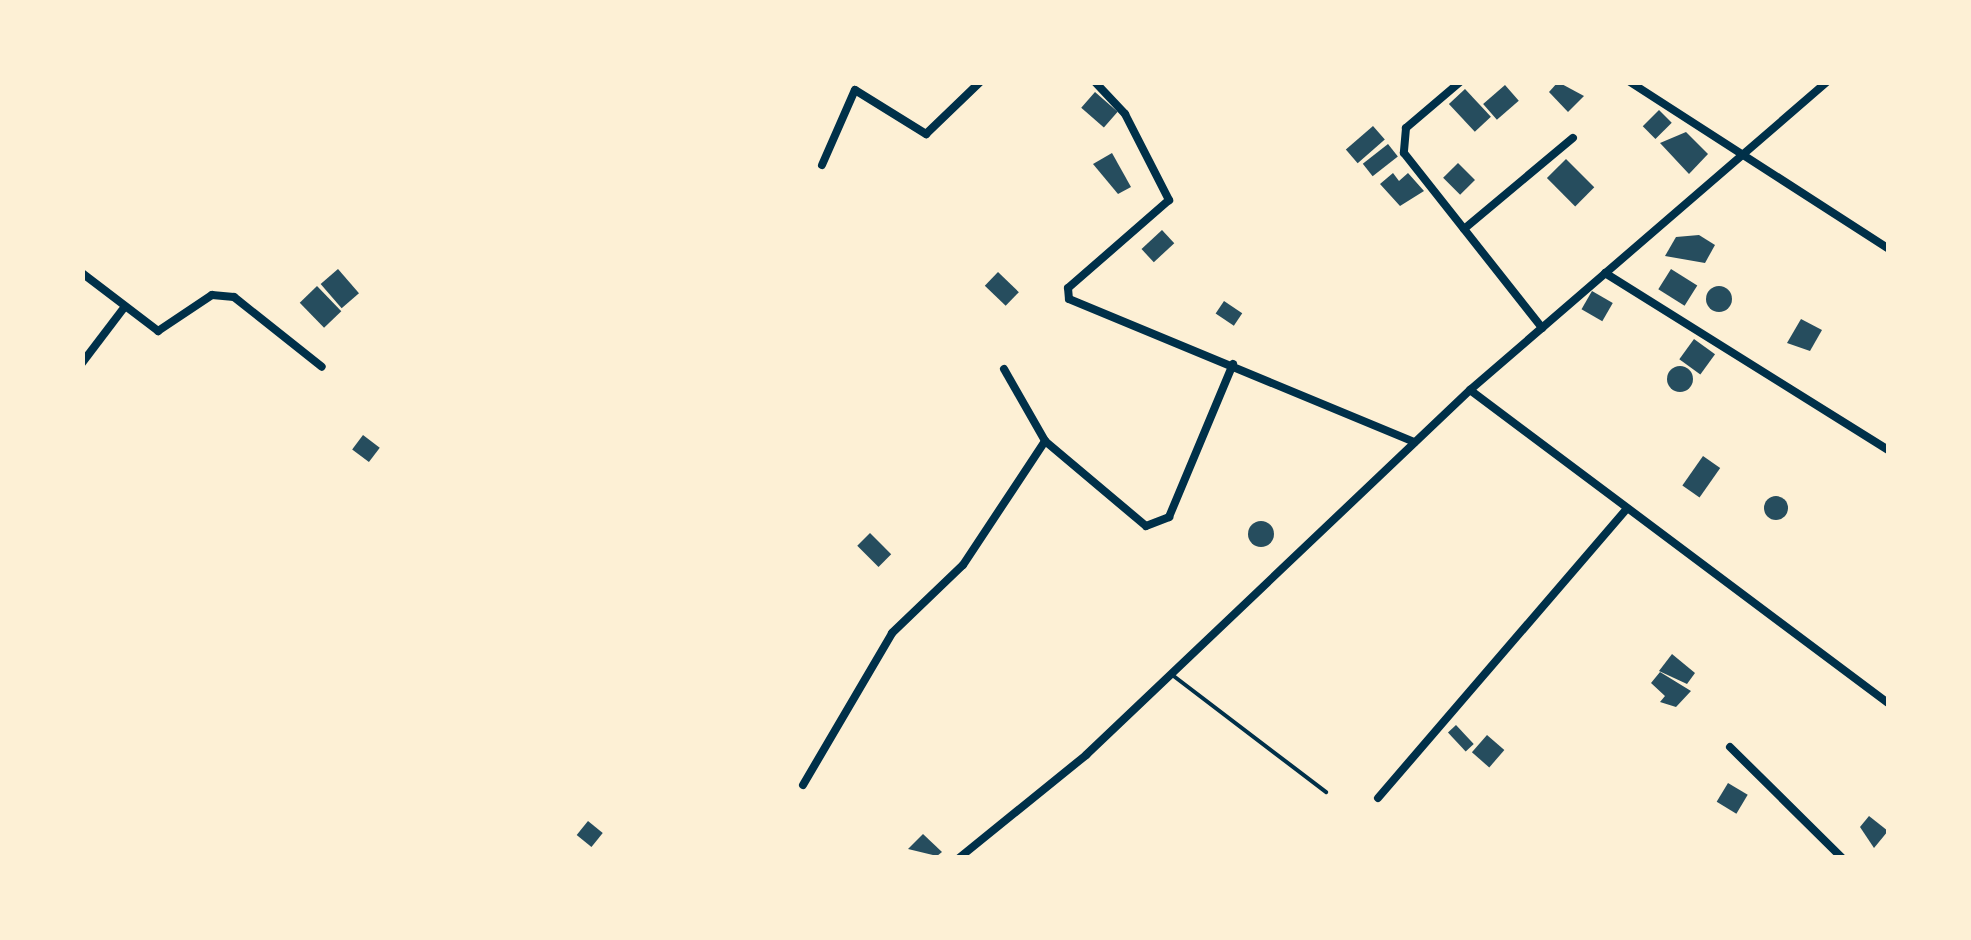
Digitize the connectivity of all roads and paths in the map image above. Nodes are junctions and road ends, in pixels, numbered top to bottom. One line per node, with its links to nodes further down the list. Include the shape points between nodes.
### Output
1 (980, 82): 8 (street, via 926,134 855,90)
2 (1095, 82): 16 (street, via 1124,114 1169,200 1068,288 1069,299)
3 (1460, 82): 9 (street, via 1402,141)
4 (1630, 82): 7 (street)
5 (1827, 82): 7 (street)
6 (1573, 138): 9 (street)
7 (1740, 158): 10 (street); 12 (street)
8 (822, 165)
9 (1464, 229): 14 (street)
10 (1888, 248)
11 (82, 273): 13 (street)
12 (1604, 273): 14 (street); 22 (street)
13 (123, 309): 15 (street); 17 (street, via 158,330 212,295 234,297)
14 (1542, 328): 19 (street)
15 (82, 363)
16 (1233, 364): 20 (street, via 1160,525 1146,526); 21 (street)
17 (322, 367)
18 (1004, 369): 20 (street)
19 (1470, 390): 21 (street); 23 (street)
20 (1045, 442): 27 (street, via 963,565 892,633)
21 (1415, 442): 24 (street)
22 (1888, 450)
23 (1627, 508): 25 (street); 29 (street)
24 (1171, 674): 28 (lane); 30 (street)
25 (1888, 703)
26 (1730, 747): 31 (street)
27 (803, 785)
28 (1326, 792)
29 (1378, 798)
30 (959, 858)
31 (1842, 858)

